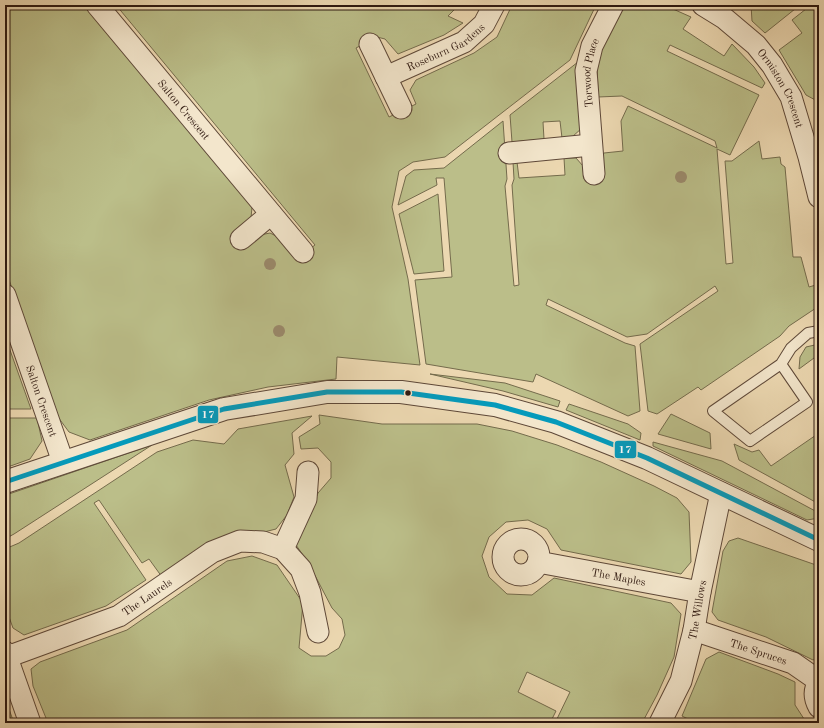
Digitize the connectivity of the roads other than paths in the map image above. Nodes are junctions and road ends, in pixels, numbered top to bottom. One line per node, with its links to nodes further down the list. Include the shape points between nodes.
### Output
1 (97, 5): 12 (street, Salton Crescent)
2 (494, 5): 6 (street, Roseburn Gardens, via 484,24 464,42)
3 (613, 5): 8 (street, Torwood Place, via 592,46 586,71)
4 (703, 5): 11 (street, Ormiston Crescent, via 725,15 772,64 790,97)
5 (370, 44): 6 (street)
6 (386, 77): 7 (street)
7 (401, 108)
8 (591, 145): 9 (street); 10 (street, Torwood Place)
9 (509, 153)
10 (594, 174)
11 (819, 197)
12 (271, 214): 13 (street); 14 (street, Salton Crescent)
13 (241, 239)
14 (303, 252)
15 (5, 295): 18 (street, Salton Crescent)
16 (819, 331): 17 (lane, via 808,334 791,348)
17 (780, 364): 17 (lane, via 713,411 750,441 807,402)
18 (63, 462): 20 (street); 21 (street, via 224,409 326,392 401,392 495,405 556,422 647,458)
19 (308, 472): 23 (street, via 306,499)
20 (5, 482)
21 (722, 492): 22 (street); 25 (street, The Willows)
22 (819, 540)
23 (283, 549): 27 (street, The Laurels, via 301,569 310,593); 28 (street, The Laurels, via 263,542 240,541 212,552 119,616)
24 (538, 562): 25 (street, The Maples)
25 (700, 592): 26 (street, The Willows)
26 (694, 630): 29 (street, The Spruces, via 793,663); 32 (street, The Willows, via 681,681)
27 (318, 632)
28 (6, 654): 31 (street)
29 (819, 682): 30 (street, The Spruces, via 814,694)
30 (819, 707)
31 (30, 723)
32 (660, 723)

